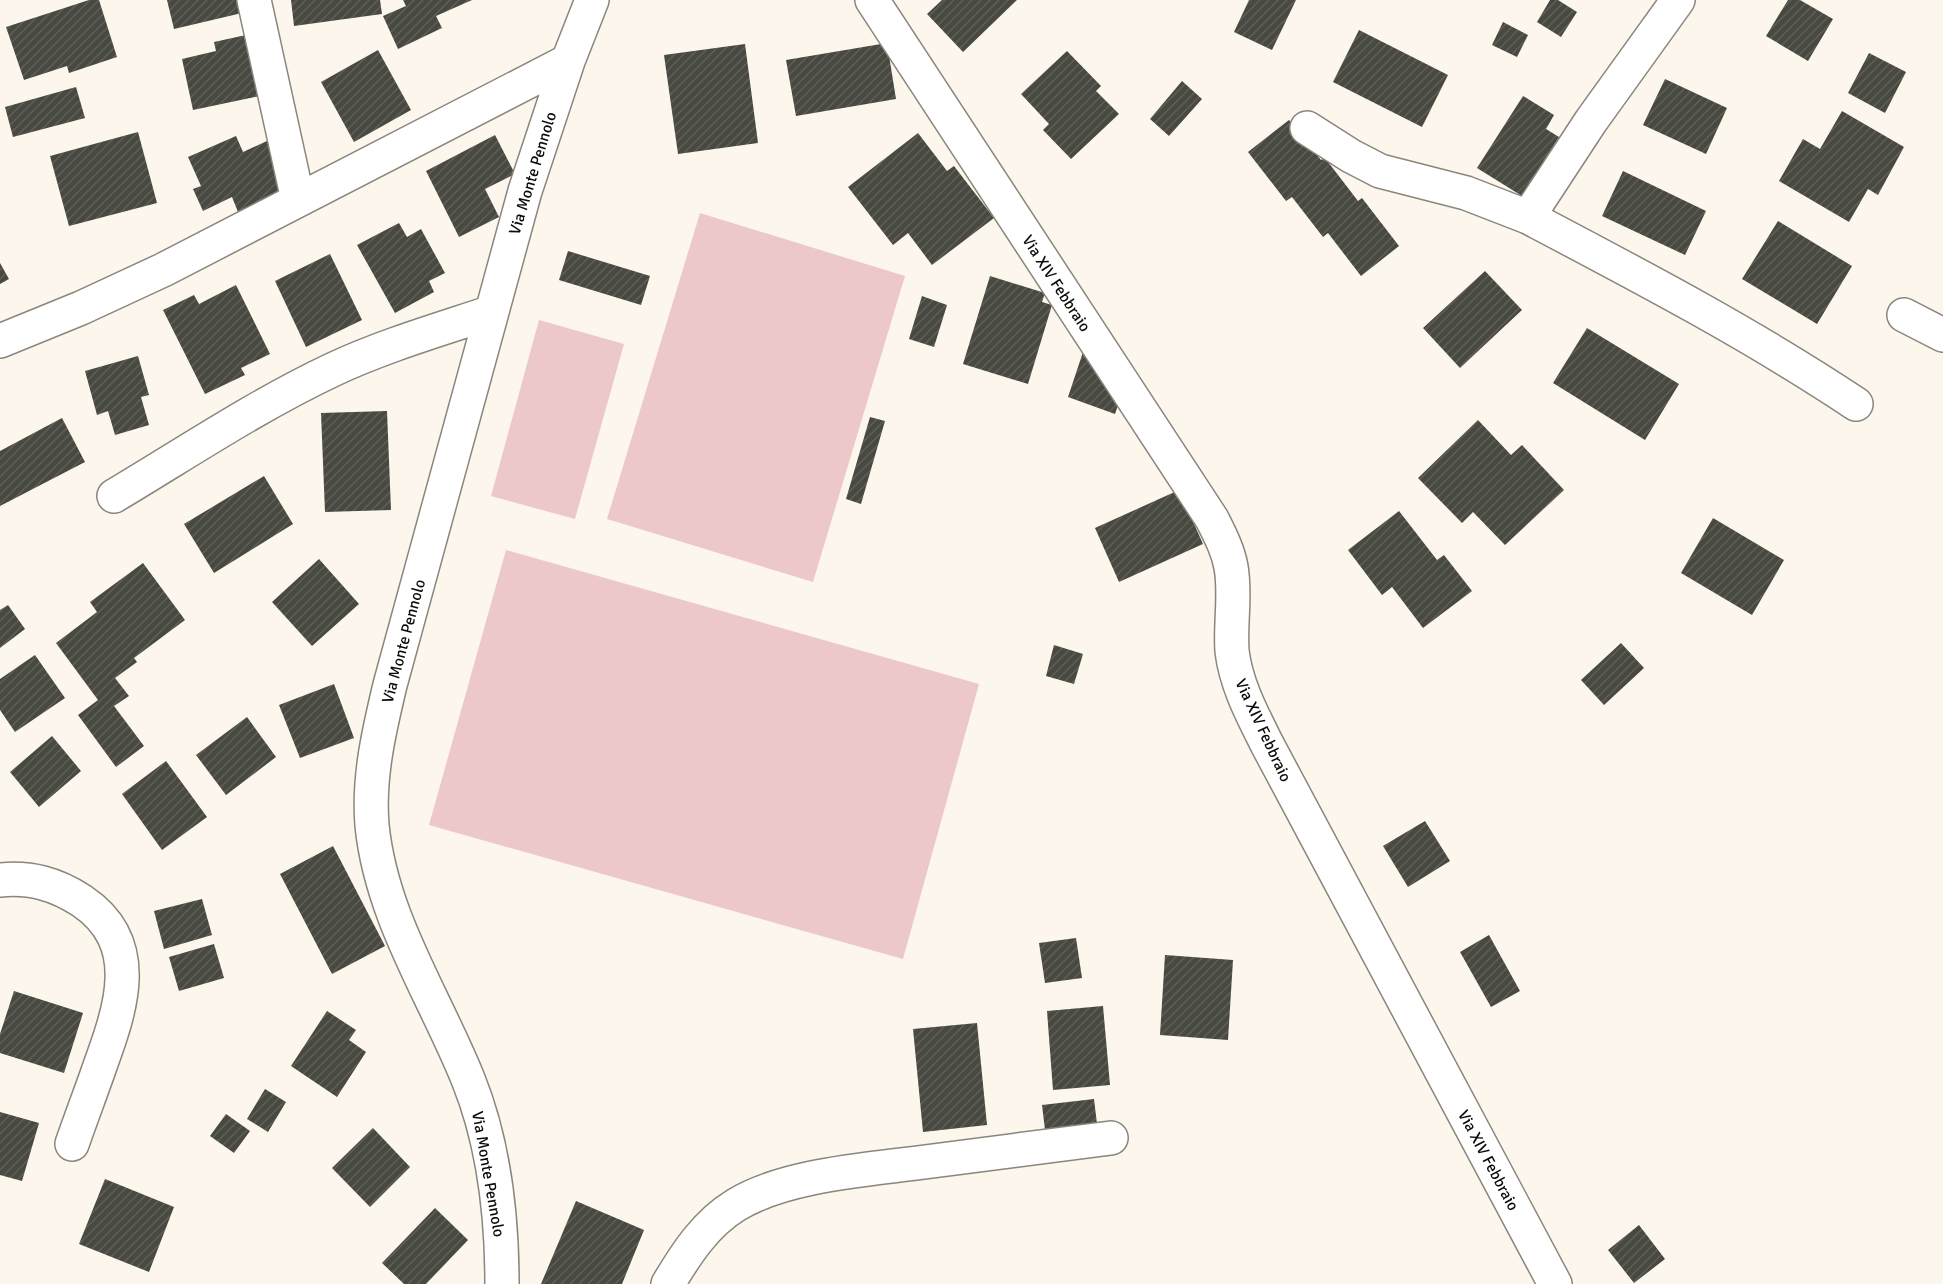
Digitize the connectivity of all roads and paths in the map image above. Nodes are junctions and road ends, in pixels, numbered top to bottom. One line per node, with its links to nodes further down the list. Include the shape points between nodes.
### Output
1 (254, 0): 7 (street)
2 (592, 0): 5 (street, Via Monte Pennolo)
3 (872, 0): 20 (street, Via XIV Febbraio, via 1212,519 1224,542 1231,569 1233,652 1246,700)
4 (1678, 0): 8 (street)
5 (568, 61): 7 (street); 9 (street, Via Monte Pennolo, via 530,175)
6 (1306, 128): 8 (street, via 1380,171 1466,193)
7 (298, 200): 12 (street, via 163,270)
8 (1528, 217): 13 (street, via 1734,328)
9 (492, 312): 14 (street, via 334,370 254,411); 18 (street, Via Monte Pennolo, via 390,686 372,778 371,809 382,874 396,921 461,1062 482,1121 498,1208)
10 (1904, 315): 11 (street)
11 (1943, 335)
12 (0, 341)
13 (1856, 404)
14 (114, 496)
15 (0, 880): 17 (street, via 28,879 70,894 106,923 119,950 123,980 115,1025)
16 (1111, 1138): 19 (street, via 854,1172 780,1187 744,1200 717,1219)
17 (72, 1144)
18 (502, 1284)
19 (668, 1284)
20 (1555, 1284)

